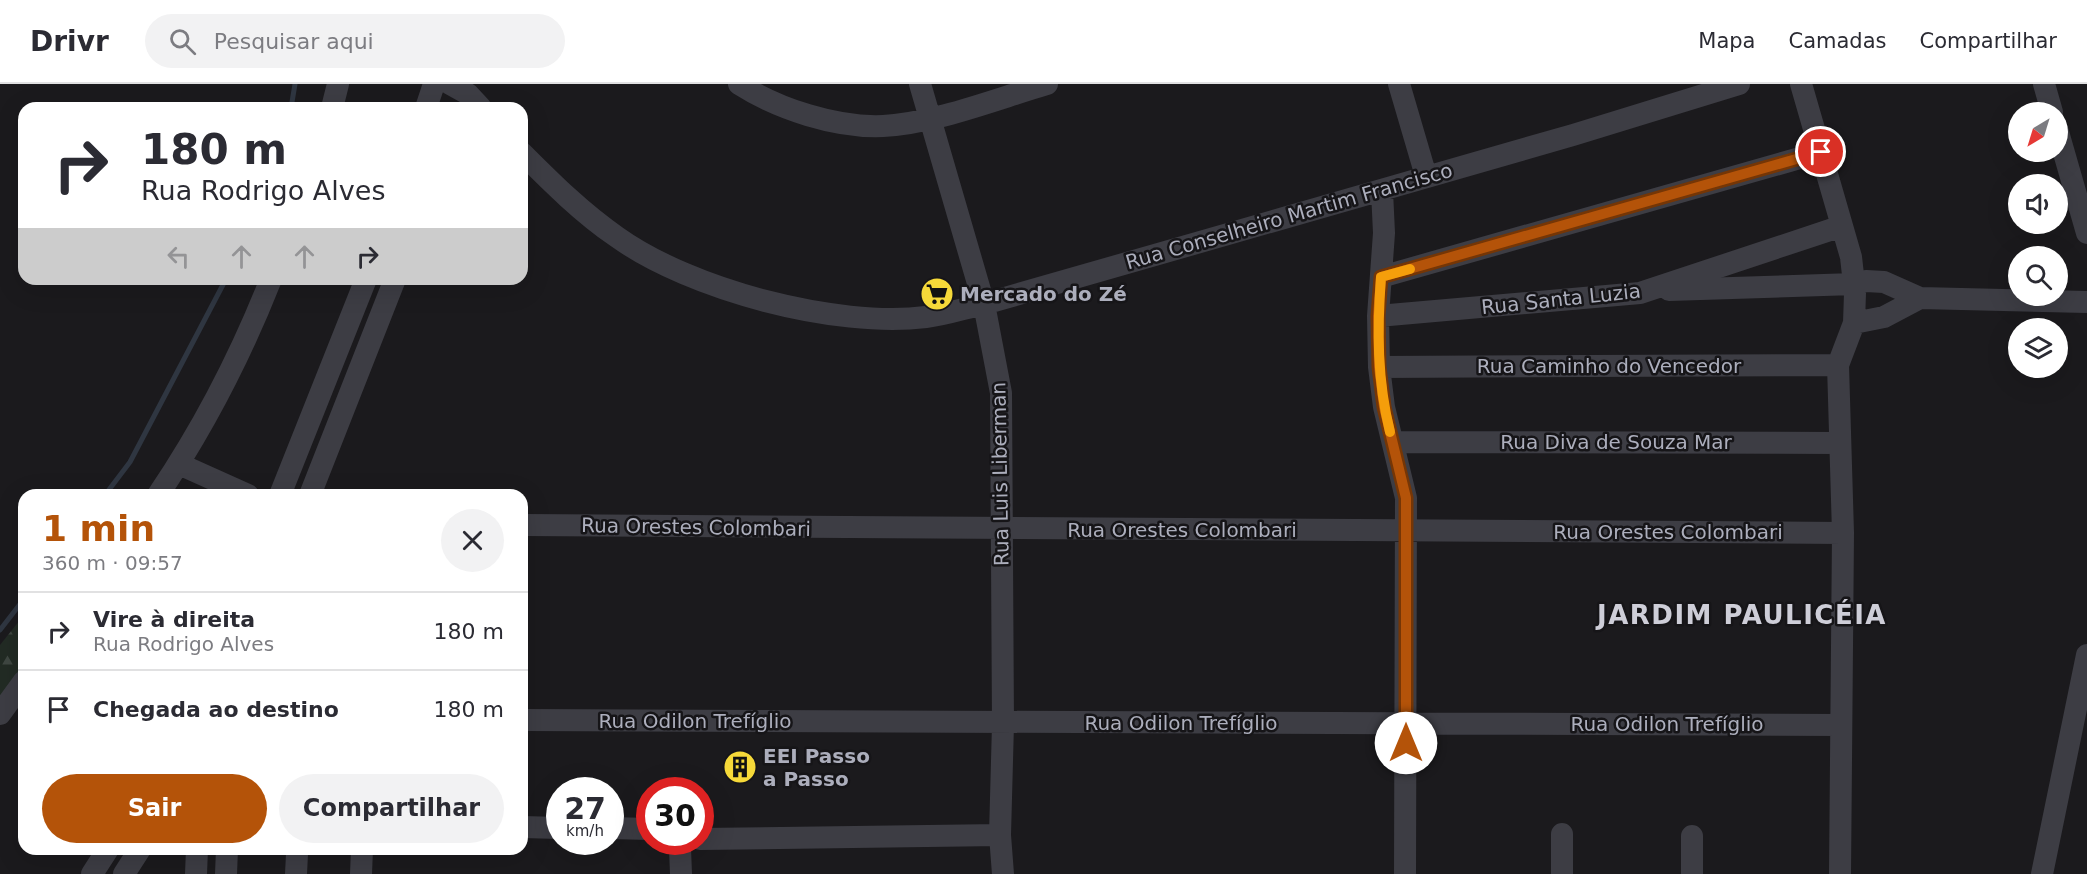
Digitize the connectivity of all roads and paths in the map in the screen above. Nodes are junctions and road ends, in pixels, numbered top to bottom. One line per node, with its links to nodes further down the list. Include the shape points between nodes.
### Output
1 (338, 84): 10 (street)
2 (434, 84): 11 (street)
3 (739, 84): 13 (street, via 796,111 848,124 883,126)
4 (920, 84): 13 (street, Rua Luis Liberman)
5 (1047, 84): 13 (street)
6 (1399, 84): 17 (street)
7 (1739, 84): 17 (street, Rua Conselheiro Martim Francisco)
8 (1801, 84): 14 (street)
9 (2044, 84): 12 (street)
10 (334, 102)
11 (428, 102)
12 (2049, 102)
13 (929, 118): 29 (street, Rua Luis Liberman)
14 (1821, 152): 19 (street); 21 (street)
15 (528, 159): 29 (street, Rua Conselheiro Martim Francisco, via 571,201 619,238 661,263 707,283 813,310 876,319 927,317)
16 (2067, 162): 20 (street)
17 (1426, 176): 18 (street, Rua Conselheiro Martim Francisco)
18 (1382, 191): 21 (street); 29 (street, Rua Conselheiro Martim Francisco)
19 (1842, 226): 22 (street); 26 (street, Rua Santa Luzia)
20 (2087, 233)
21 (1381, 277): 30 (street)
22 (1854, 284): 26 (street); 27 (street, via 1884,282); 31 (street)
23 (269, 285): 36 (street, via 221,392)
24 (364, 285): 39 (street)
25 (393, 285): 40 (street)
26 (1640, 293): 30 (street, Rua Santa Luzia)
27 (1920, 298): 28 (street); 31 (street, via 1884,317)
28 (2087, 302)
29 (984, 304): 42 (street, Rua Luis Liberman, via 1001,393)
30 (1378, 316): 33 (street)
31 (1854, 323): 32 (street)
32 (1838, 365): 33 (street, Rua Caminho do Vencedor); 35 (street)
33 (1379, 367): 34 (street)
34 (1393, 442): 35 (street, Rua Diva de Souza Mar); 43 (street, via 1406,498)
35 (1839, 443): 44 (street)
36 (179, 464): 37 (street); 38 (street)
37 (162, 489)
38 (235, 489)
39 (281, 489)
40 (312, 489)
41 (528, 525): 42 (street, Rua Orestes Colombari)
42 (1002, 530): 43 (street, Rua Orestes Colombari); 50 (street, Rua Luis Liberman)
43 (1406, 531): 44 (street, Rua Orestes Colombari); 49 (street)
44 (1843, 533): 51 (street)
45 (2087, 655): 77 (street)
46 (18, 689): 47 (street)
47 (0, 714)
48 (528, 720): 50 (street, Rua Odilon Trefíglio)
49 (1406, 721): 50 (street, Rua Odilon Trefíglio); 51 (street, Rua Odilon Trefíglio); 73 (street)
50 (1003, 724): 55 (street, Rua Luis Liberman)
51 (1841, 725): 76 (street)
52 (528, 827): 53 (street)
53 (546, 828)
54 (1562, 834): 74 (street)
55 (1000, 835): 57 (street); 72 (street, Rua Luis Liberman)
56 (1692, 836): 75 (street)
57 (714, 839)
58 (104, 855): 65 (street)
59 (136, 855): 66 (street)
60 (197, 855): 67 (street)
61 (227, 855): 68 (street)
62 (362, 855): 69 (street)
63 (670, 855): 70 (street)
64 (680, 855): 71 (street)
65 (92, 874)
66 (124, 874)
67 (196, 874)
68 (226, 874)
69 (361, 874)
70 (671, 874)
71 (681, 874)
72 (1003, 874)
73 (1404, 874)
74 (1562, 874)
75 (1692, 874)
76 (1840, 874)
77 (2042, 874)

